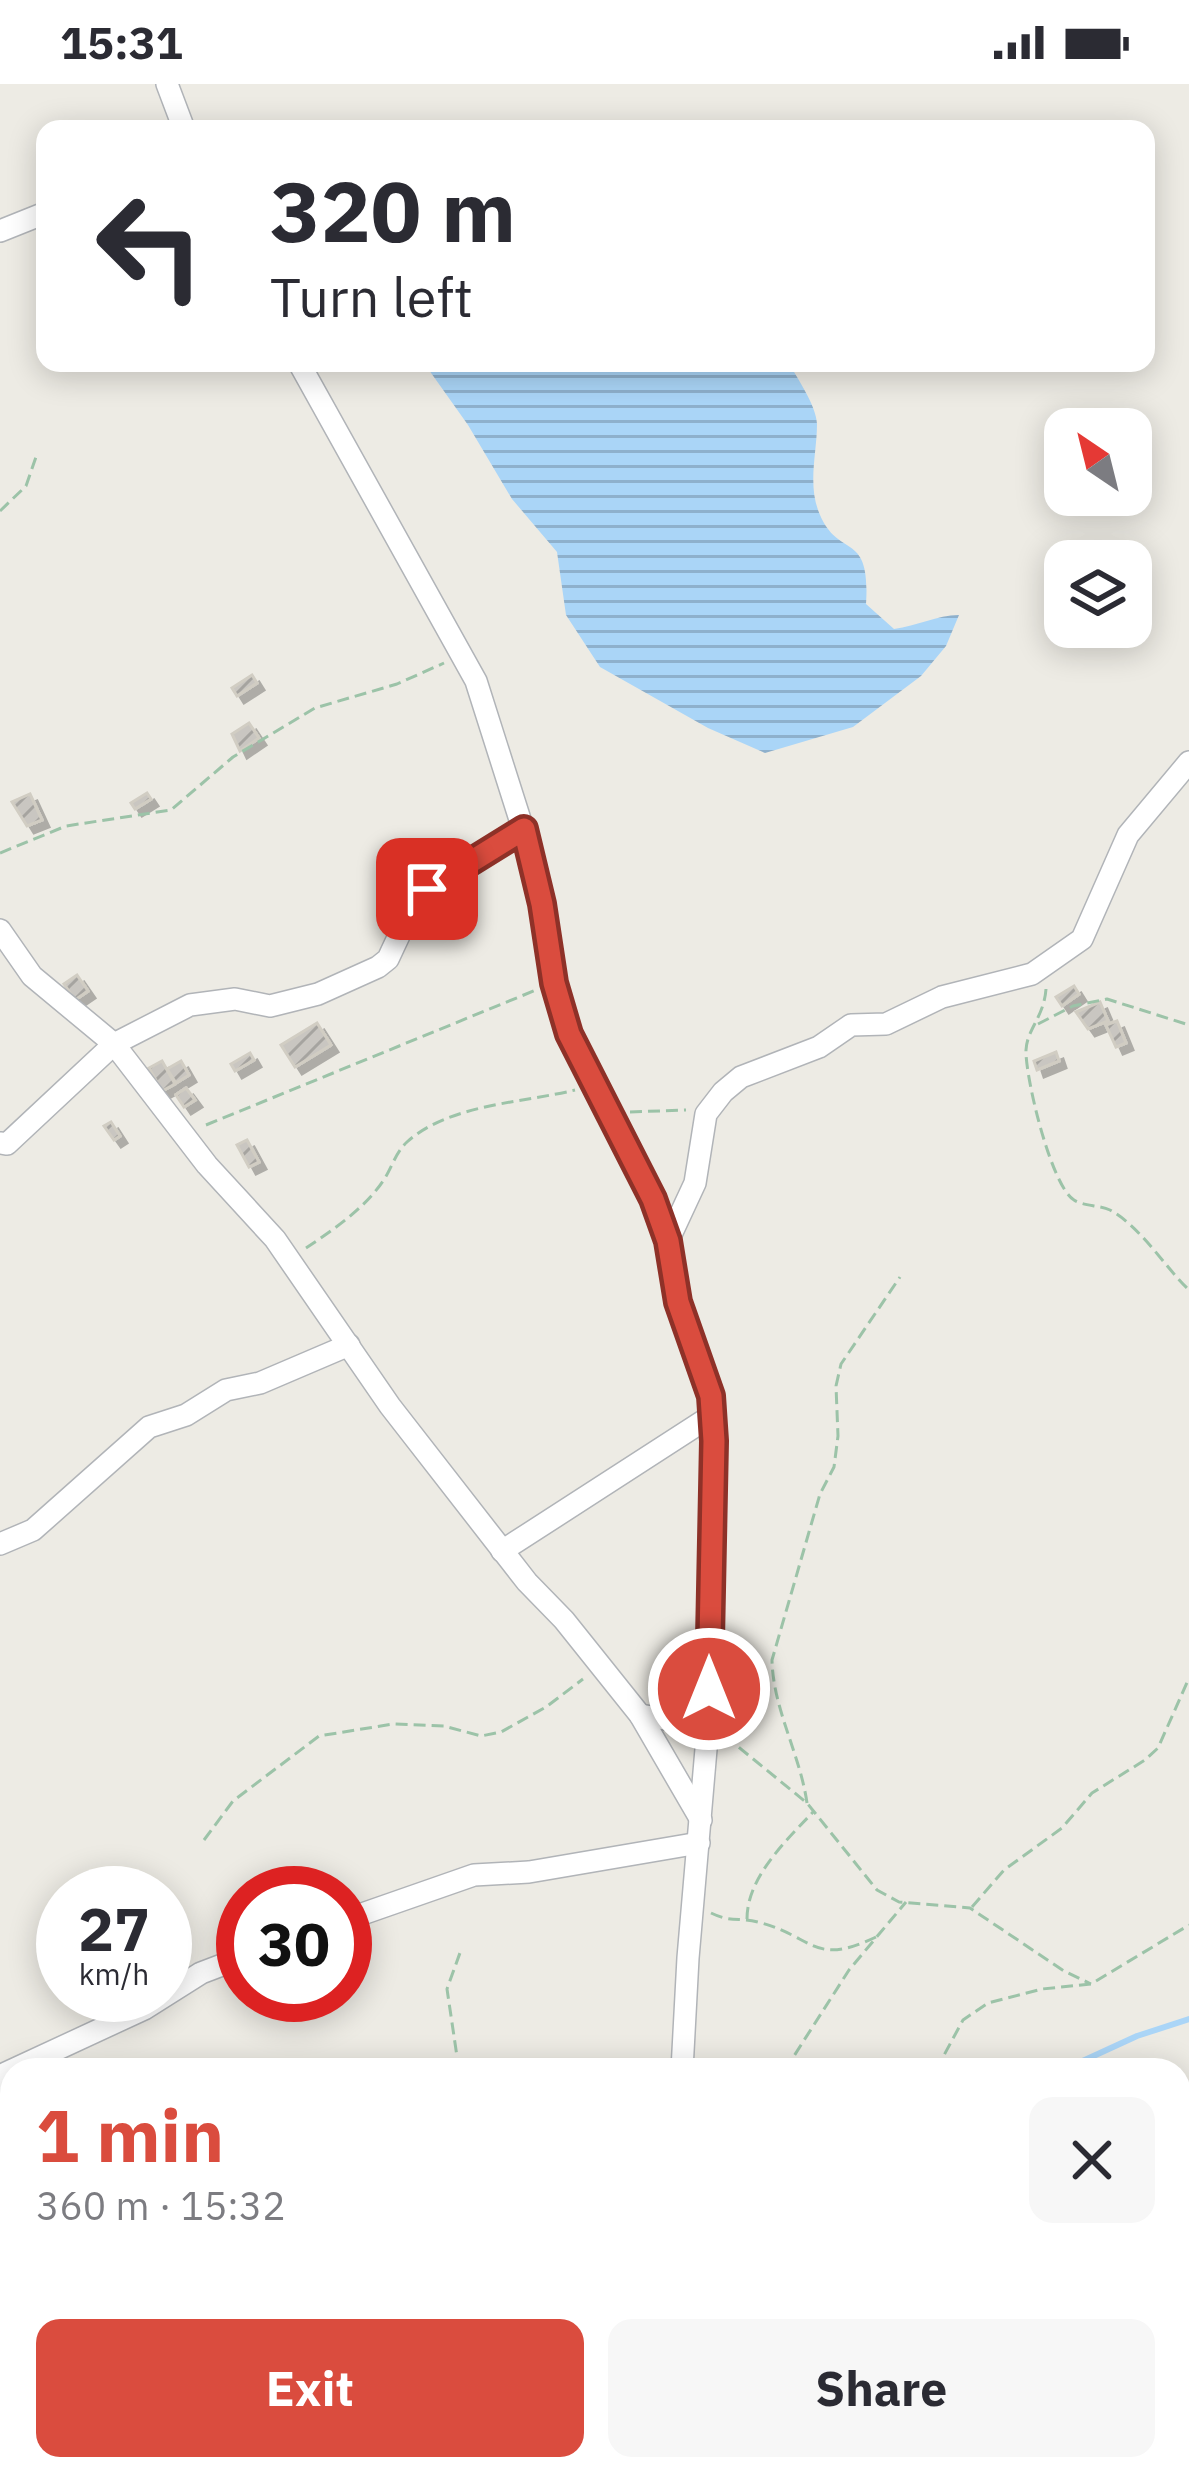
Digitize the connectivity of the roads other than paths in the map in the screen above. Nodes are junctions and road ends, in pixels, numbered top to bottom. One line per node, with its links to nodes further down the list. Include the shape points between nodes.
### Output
1 (167, 84): 2 (street)
2 (181, 120)
3 (36, 217): 4 (street)
4 (0, 231)
5 (304, 372): 7 (street, via 476,681)
6 (1189, 762): 11 (street, via 1128,835 1082,939 1052,964 942,997 886,1024 851,1025 819,1047 741,1077 710,1107 695,1183)
7 (524, 829): 9 (street, via 417,897 388,958 367,974 270,1006 202,1001); 11 (street, via 569,1034)
8 (0, 930): 9 (street, via 32,976)
9 (114, 1044): 10 (street); 12 (street, via 290,1259)
10 (0, 1143)
11 (668, 1241): 13 (street, via 678,1302)
12 (349, 1345): 14 (street, via 149,1427 33,1529); 15 (street)
13 (714, 1414): 15 (street); 17 (street)
14 (0, 1544)
15 (502, 1550): 16 (street)
16 (640, 1715): 17 (street); 18 (street)
17 (709, 1726): 18 (street)
18 (700, 1832): 19 (street, via 529,1872 475,1875); 22 (street)
19 (372, 1911)
20 (216, 1968): 21 (street)
21 (38, 2058)
22 (683, 2058)

